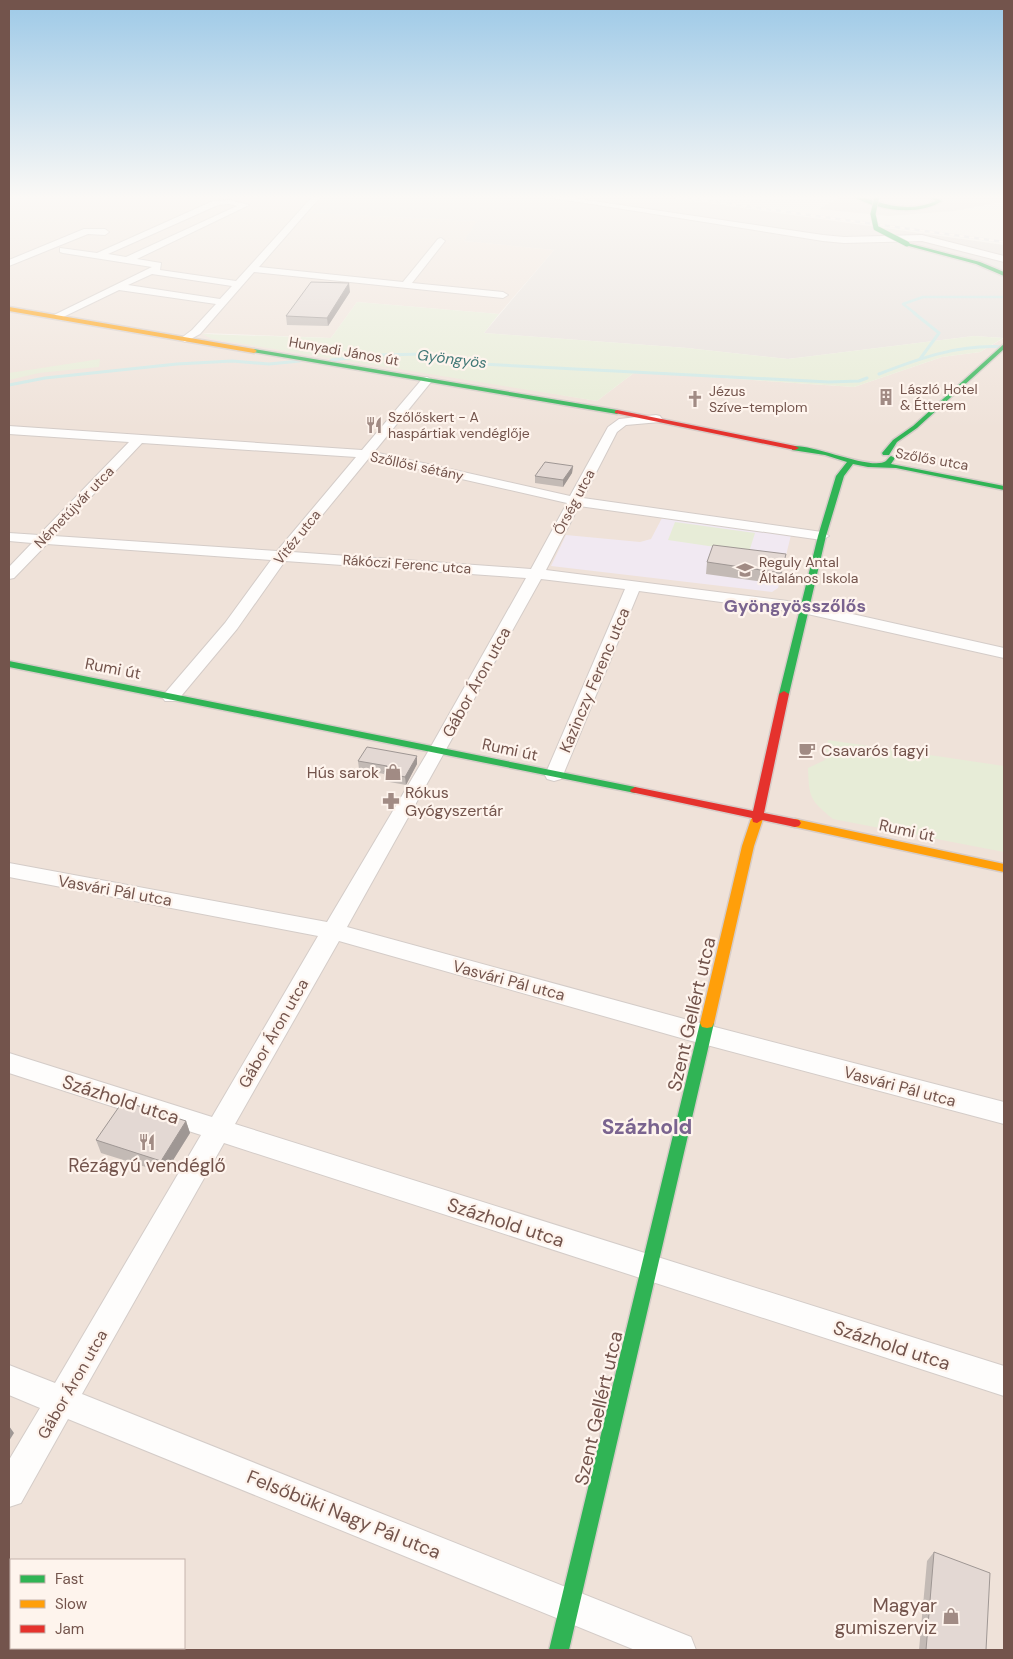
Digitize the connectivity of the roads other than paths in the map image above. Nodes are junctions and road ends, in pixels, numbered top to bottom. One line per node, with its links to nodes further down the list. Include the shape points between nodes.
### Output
1 (145, 273): 8 (street)
2 (166, 273): 6 (street)
3 (247, 273): 6 (street)
4 (297, 273): 7 (street)
5 (415, 273): 7 (street)
6 (238, 284): 10 (street)
7 (406, 284): 9 (street)
8 (119, 286): 10 (street); 12 (street)
9 (502, 295)
10 (222, 302): 13 (street, via 196,332)
11 (9, 309): 12 (street, Hunyadi János út)
12 (55, 317): 13 (street, Hunyadi János út)
13 (185, 339): 15 (street, Hunyadi János út)
14 (1001, 348): 17 (street)
15 (426, 380): 16 (street, Hunyadi János út); 22 (street, Vitéz utca)
16 (574, 405): 18 (street, Hunyadi János út); 20 (street, via 610,418)
17 (924, 418): 24 (street, via 895,441); 24 (street, Szőlős utca, via 875,446)
18 (656, 419): 20 (street, via 623,422); 23 (street, Hunyadi János út)
19 (9, 430): 21 (street, Szőllősi sétány)
20 (612, 430): 28 (street, Őrség utca)
21 (139, 439): 22 (street, Szőllősi sétány); 32 (street, Németújvár utca)
22 (366, 454): 28 (street, Szőllősi sétány); 33 (street, Vitéz utca)
23 (849, 454): 25 (street, Szőlős utca); 29 (street, Szent Gellért utca)
24 (888, 455): 25 (street, Szent Gellért utca, via 889,462); 26 (street, Szőlős utca)
25 (875, 467): 26 (street, Szőlős utca, via 896,466); 29 (street, Szent Gellért utca, via 850,478)
26 (979, 483): 27 (street, Szőlős utca)
27 (1004, 488)
28 (575, 501): 30 (street, Szőllősi sétány); 34 (street, Őrség utca)
29 (833, 503): 30 (street, Szent Gellért utca)
30 (822, 536): 37 (street, Szent Gellért utca)
31 (9, 537): 32 (street, Rákóczi Ferenc utca)
32 (43, 540): 33 (street, Rákóczi Ferenc utca); 35 (street, Németújvár utca)
33 (282, 555): 34 (street, Rákóczi Ferenc utca); 40 (street, Vitéz utca, via 231,626)
34 (536, 574): 36 (street, Rákóczi Ferenc utca); 41 (street, Gábor Áron utca)
35 (9, 575)
36 (634, 586): 37 (street, Rákóczi Ferenc utca); 42 (street, Kazinczy Ferenc utca)
37 (803, 608): 38 (street, Rákóczi Ferenc utca); 43 (street, Szent Gellért utca)
38 (1004, 653)
39 (9, 664): 40 (street, Rumi út)
40 (171, 696): 41 (street, Rumi út)
41 (438, 750): 42 (street, Rumi út); 46 (street, Gábor Áron utca)
42 (554, 775): 43 (street, Rumi út)
43 (758, 815): 44 (street, Rumi út); 47 (street, Szent Gellért utca)
44 (1004, 868)
45 (10, 872): 46 (street, Vasvári Pál utca)
46 (332, 931): 47 (street, Vasvári Pál utca); 50 (street, Gábor Áron utca)
47 (704, 1034): 49 (street, Vasvári Pál utca); 51 (street, Szent Gellért utca)
48 (9, 1063): 50 (street, Százhold utca)
49 (1004, 1113)
50 (218, 1129): 51 (street, Százhold utca); 54 (street, Gábor Áron utca)
51 (649, 1268): 53 (street, Százhold utca); 56 (street, Szent Gellért utca)
52 (9, 1380): 54 (street, Felsőbüki Nagy Pál utca)
53 (1004, 1380)
54 (63, 1400): 55 (street, Gábor Áron utca); 56 (street, Felsőbüki Nagy Pál utca)
55 (9, 1491)
56 (569, 1606): 57 (street, Szent Gellért utca); 58 (street, Felsőbüki Nagy Pál utca)
57 (559, 1650)
58 (678, 1650)

